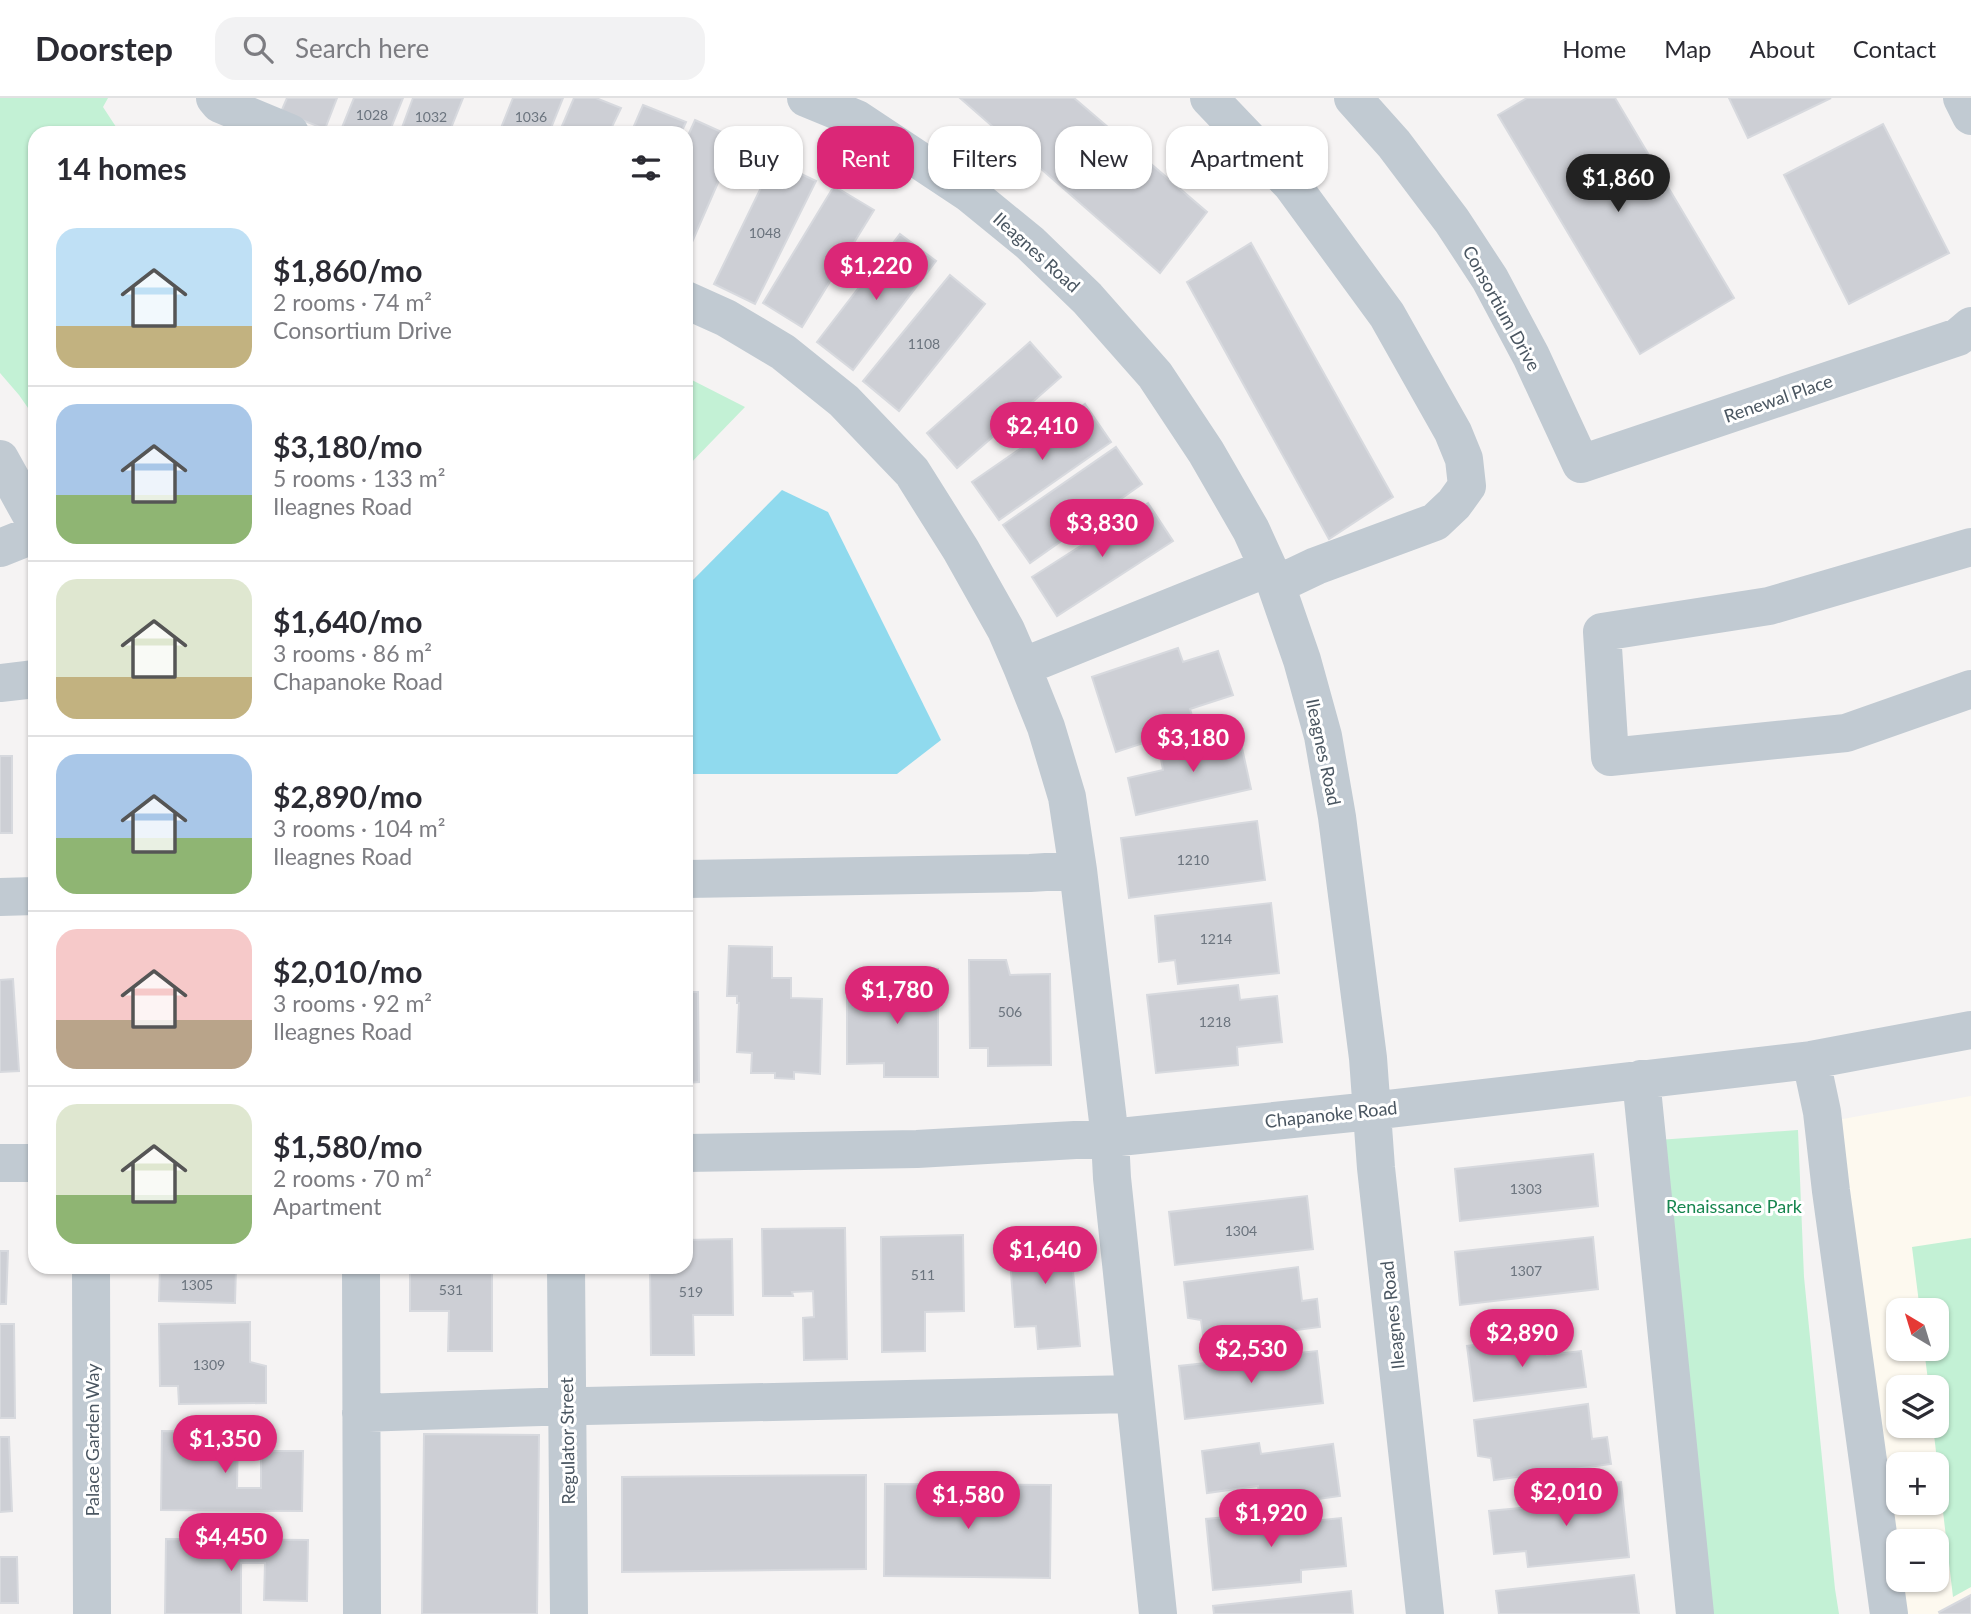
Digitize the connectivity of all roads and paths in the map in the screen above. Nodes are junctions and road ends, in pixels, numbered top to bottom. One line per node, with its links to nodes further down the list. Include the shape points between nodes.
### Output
1 (215, 98): 8 (street)
2 (806, 98): 6 (street, Ileagnes Road)
3 (1209, 98): 17 (street, via 1292,185 1387,316 1464,458 1467,486 1435,522 1316,566)
4 (1353, 98): 12 (street, Consortium Drive, via 1394,144 1490,279)
5 (1962, 98): 7 (street)
6 (863, 108): 17 (street, Ileagnes Road, via 1030,243 1087,298 1155,375 1206,452)
7 (1971, 116)
8 (273, 126)
9 (693, 303): 18 (street, via 783,352 844,401 912,472 961,550)
10 (1971, 326): 12 (street, Renewal Place, via 1958,337)
11 (0, 459): 13 (street)
12 (1581, 464)
13 (28, 509)
14 (28, 537): 16 (street)
15 (1971, 547): 21 (street, via 1769,606 1602,632 1610,757 1846,733)
16 (0, 548)
17 (1272, 576): 18 (street); 29 (street, Ileagnes Road, via 1323,736 1353,937)
18 (1022, 667): 22 (street, via 1067,797)
19 (28, 680): 20 (street)
20 (0, 683)
21 (1971, 689)
22 (1077, 870): 23 (street); 30 (street)
23 (693, 879)
24 (28, 896): 25 (street)
25 (0, 897)
26 (1971, 1030): 27 (street, Chapanoke Road)
27 (1811, 1060): 28 (street, Chapanoke Road); 46 (street, via 1822,1112)
28 (1641, 1079): 29 (street, Chapanoke Road); 45 (street)
29 (1371, 1111): 30 (street, Chapanoke Road); 44 (street, Ileagnes Road)
30 (1110, 1138): 31 (street, Chapanoke Road, via 917,1149); 37 (street)
31 (693, 1153)
32 (0, 1163): 33 (street)
33 (28, 1163)
34 (91, 1274): 40 (street, Palace Garden Way)
35 (361, 1274): 39 (street)
36 (566, 1274): 38 (street, Regulator Street)
37 (1134, 1394): 38 (street); 43 (street)
38 (566, 1406): 39 (street); 42 (street, Regulator Street)
39 (361, 1413): 41 (street)
40 (92, 1614)
41 (362, 1614)
42 (569, 1614)
43 (1158, 1614)
44 (1425, 1614)
45 (1695, 1614)
46 (1889, 1614)

